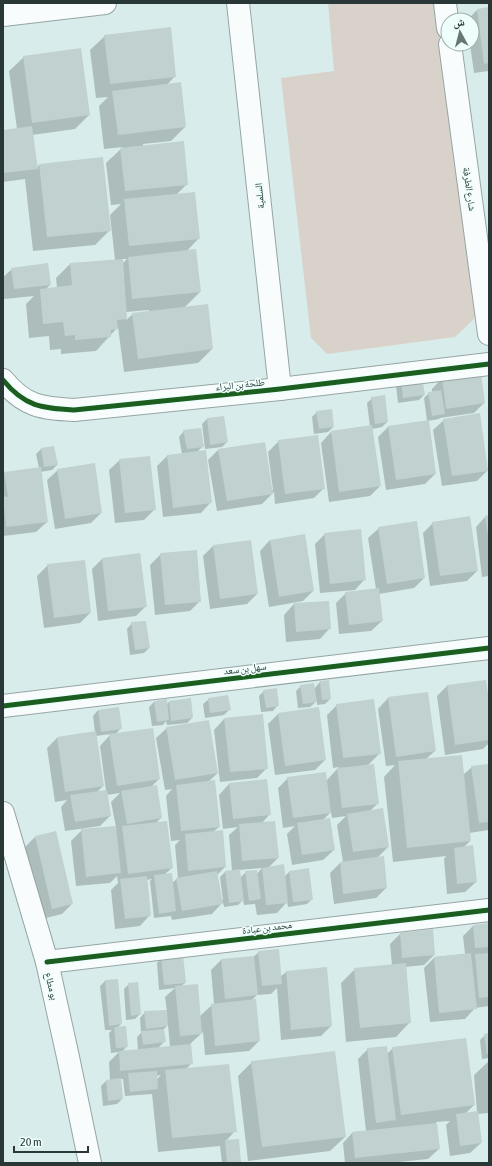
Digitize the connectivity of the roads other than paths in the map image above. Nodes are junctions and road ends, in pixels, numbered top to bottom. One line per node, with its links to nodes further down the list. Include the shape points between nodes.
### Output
1 (105, 3): 3 (street)
2 (238, 3): 8 (street, السلمية)
3 (3, 15)
4 (451, 52): 5 (street, شارع الطرفة)
5 (489, 334)
6 (489, 364): 8 (street, طلحة بن البراء)
7 (3, 380): 8 (street, طلحة بن البراء, via 21,398 45,408 74,410)
8 (280, 389)
9 (489, 648): 10 (street, سهل بن سعد)
10 (3, 706)
11 (3, 813): 12 (street, بو مطاع)
12 (10, 867): 14 (street, بو مطاع)
13 (489, 910): 14 (street, محمد بن عبادة)
14 (46, 962): 15 (street, بو مطاع)
15 (90, 1163)

